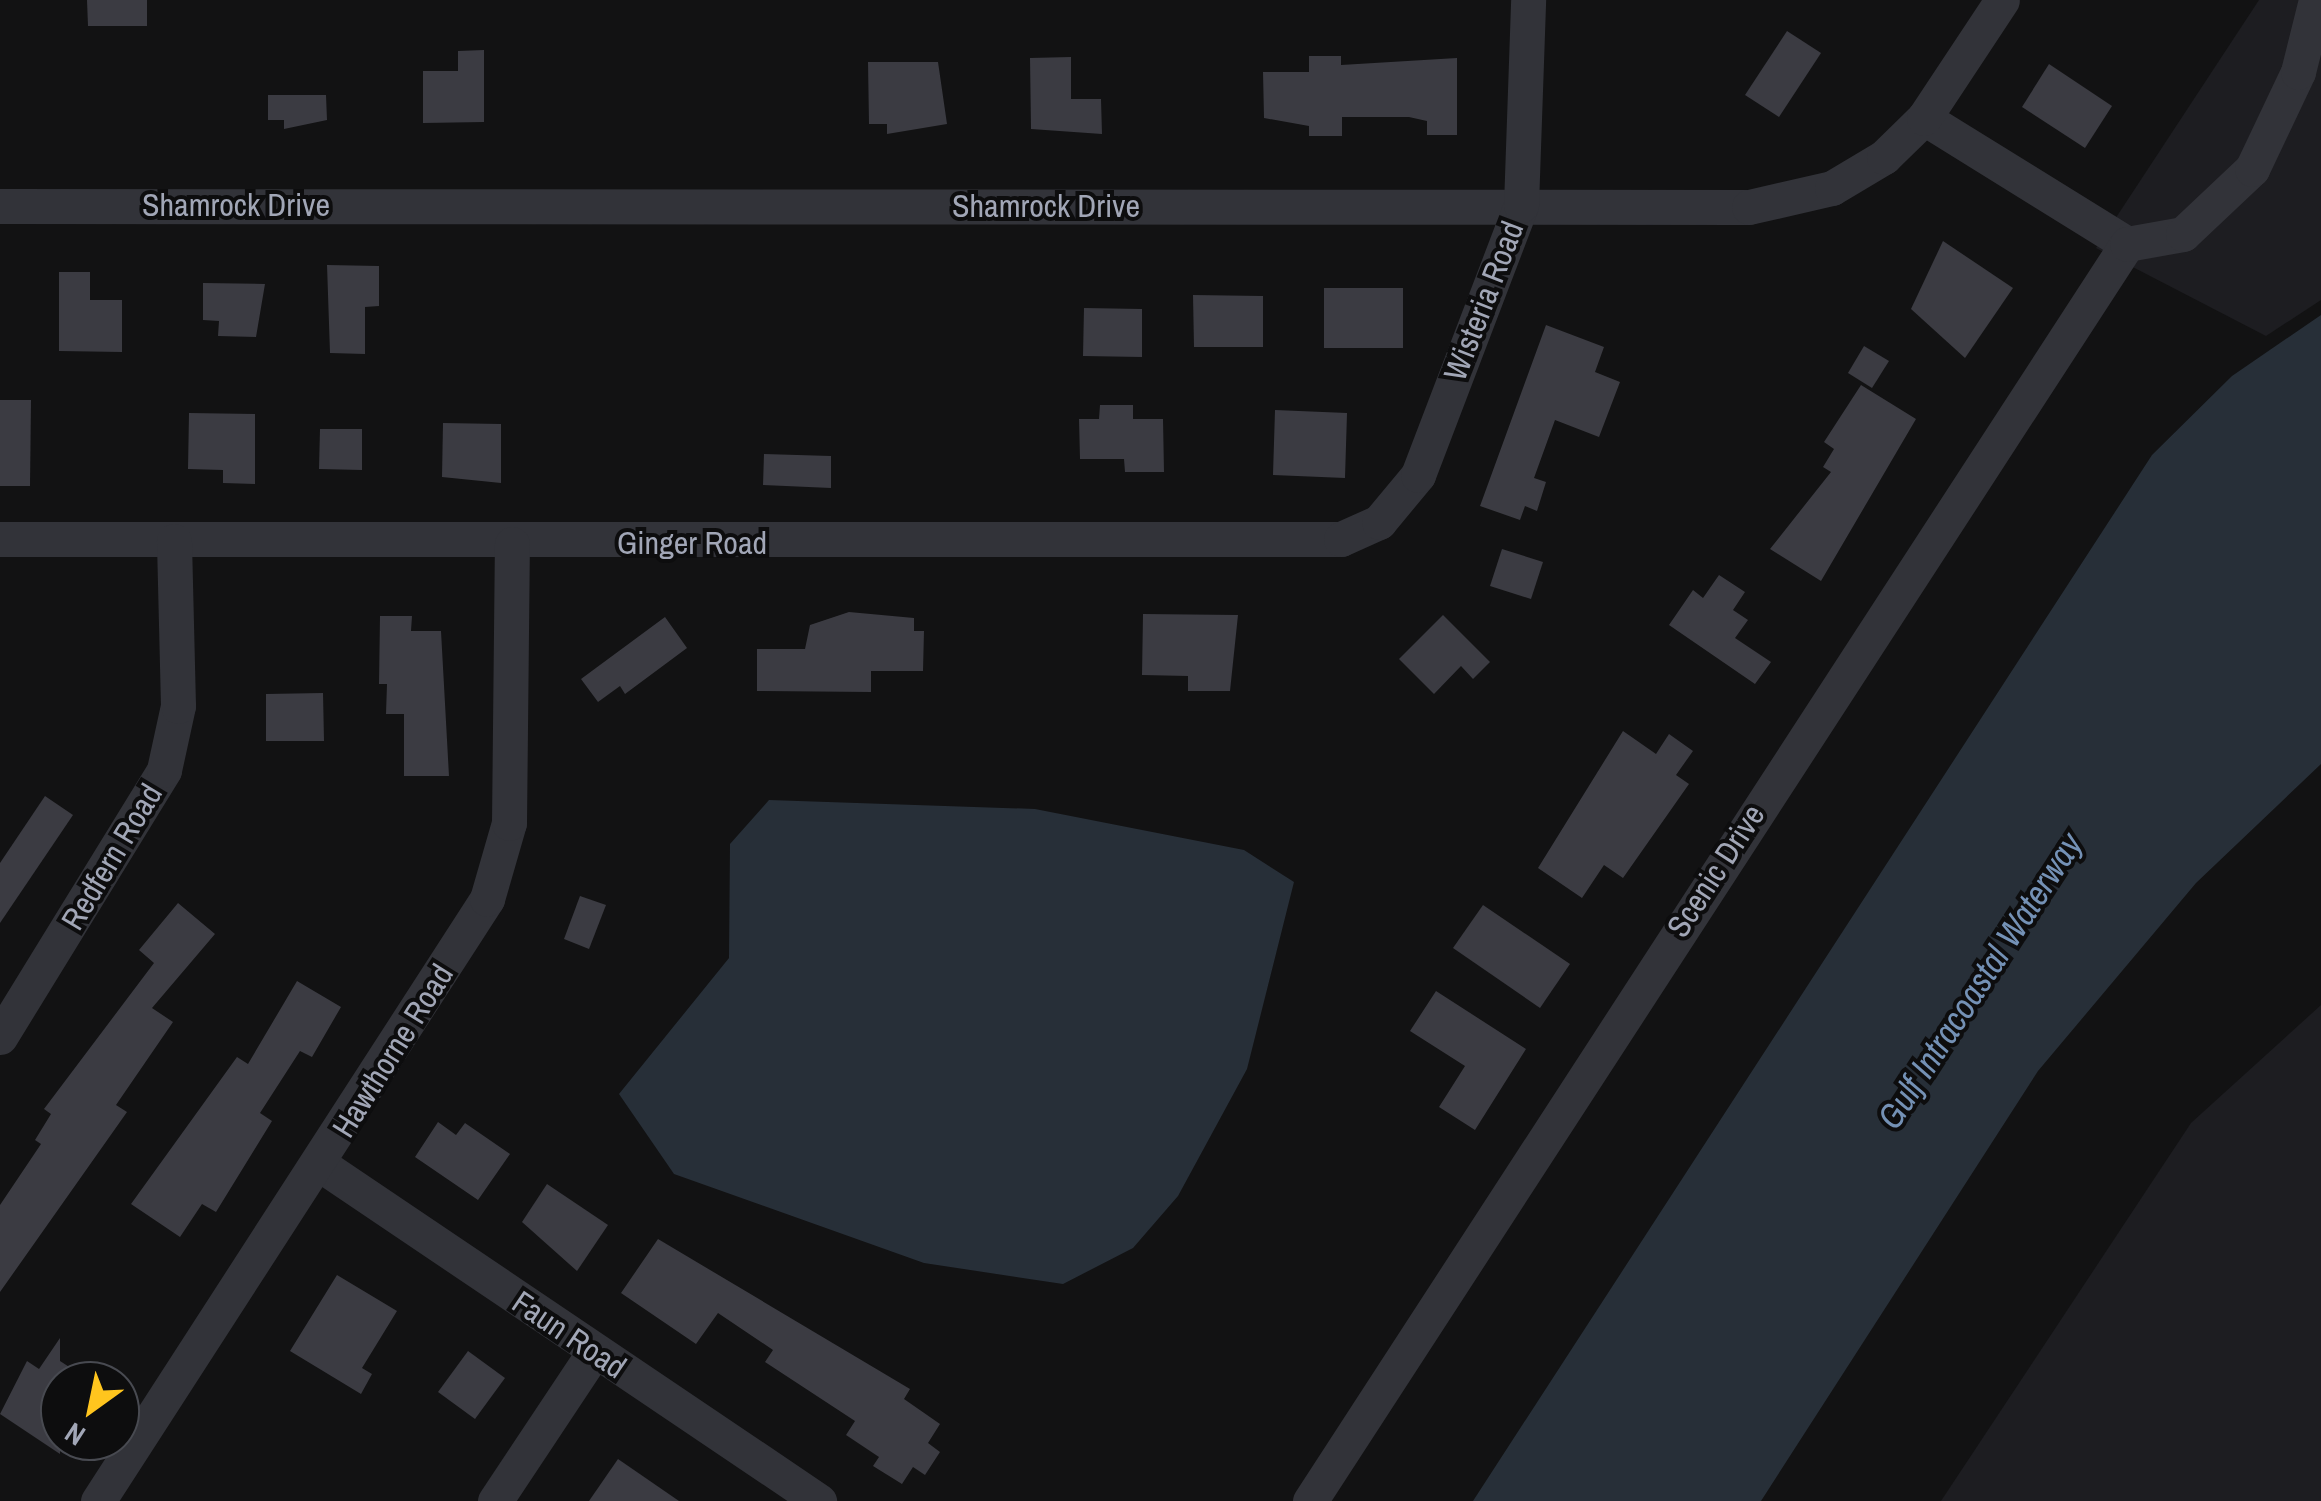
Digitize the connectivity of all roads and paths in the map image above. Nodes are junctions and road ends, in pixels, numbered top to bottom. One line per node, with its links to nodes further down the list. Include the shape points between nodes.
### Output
1 (1528, 0): 5 (street, Wisteria Road)
2 (2002, 0): 4 (street, Shamrock Drive)
3 (2316, 0): 7 (street, via 2292,88 2238,188 2183,234)
4 (1924, 118): 5 (street, Shamrock Drive, via 1859,173 1778,204); 7 (street)
5 (1522, 205): 6 (street, Shamrock Drive); 8 (street, Wisteria Road, via 1418,475)
6 (0, 206)
7 (2127, 244): 18 (street, Scenic Drive)
8 (1379, 522): 11 (street, Ginger Road, via 1319,541)
9 (0, 540): 10 (street, Ginger Road)
10 (174, 541): 11 (street, Ginger Road); 12 (street, Redfern Road, via 178,706 164,770 142,818)
11 (512, 544): 13 (street, Hawthorne Road, via 509,822 500,866 471,930)
12 (0, 1037)
13 (321, 1165): 14 (street, Faun Road); 15 (street, Hawthorne Road)
14 (594, 1352): 16 (street); 17 (street, Faun Road)
15 (98, 1501)
16 (495, 1501)
17 (820, 1501)
18 (1310, 1501)

